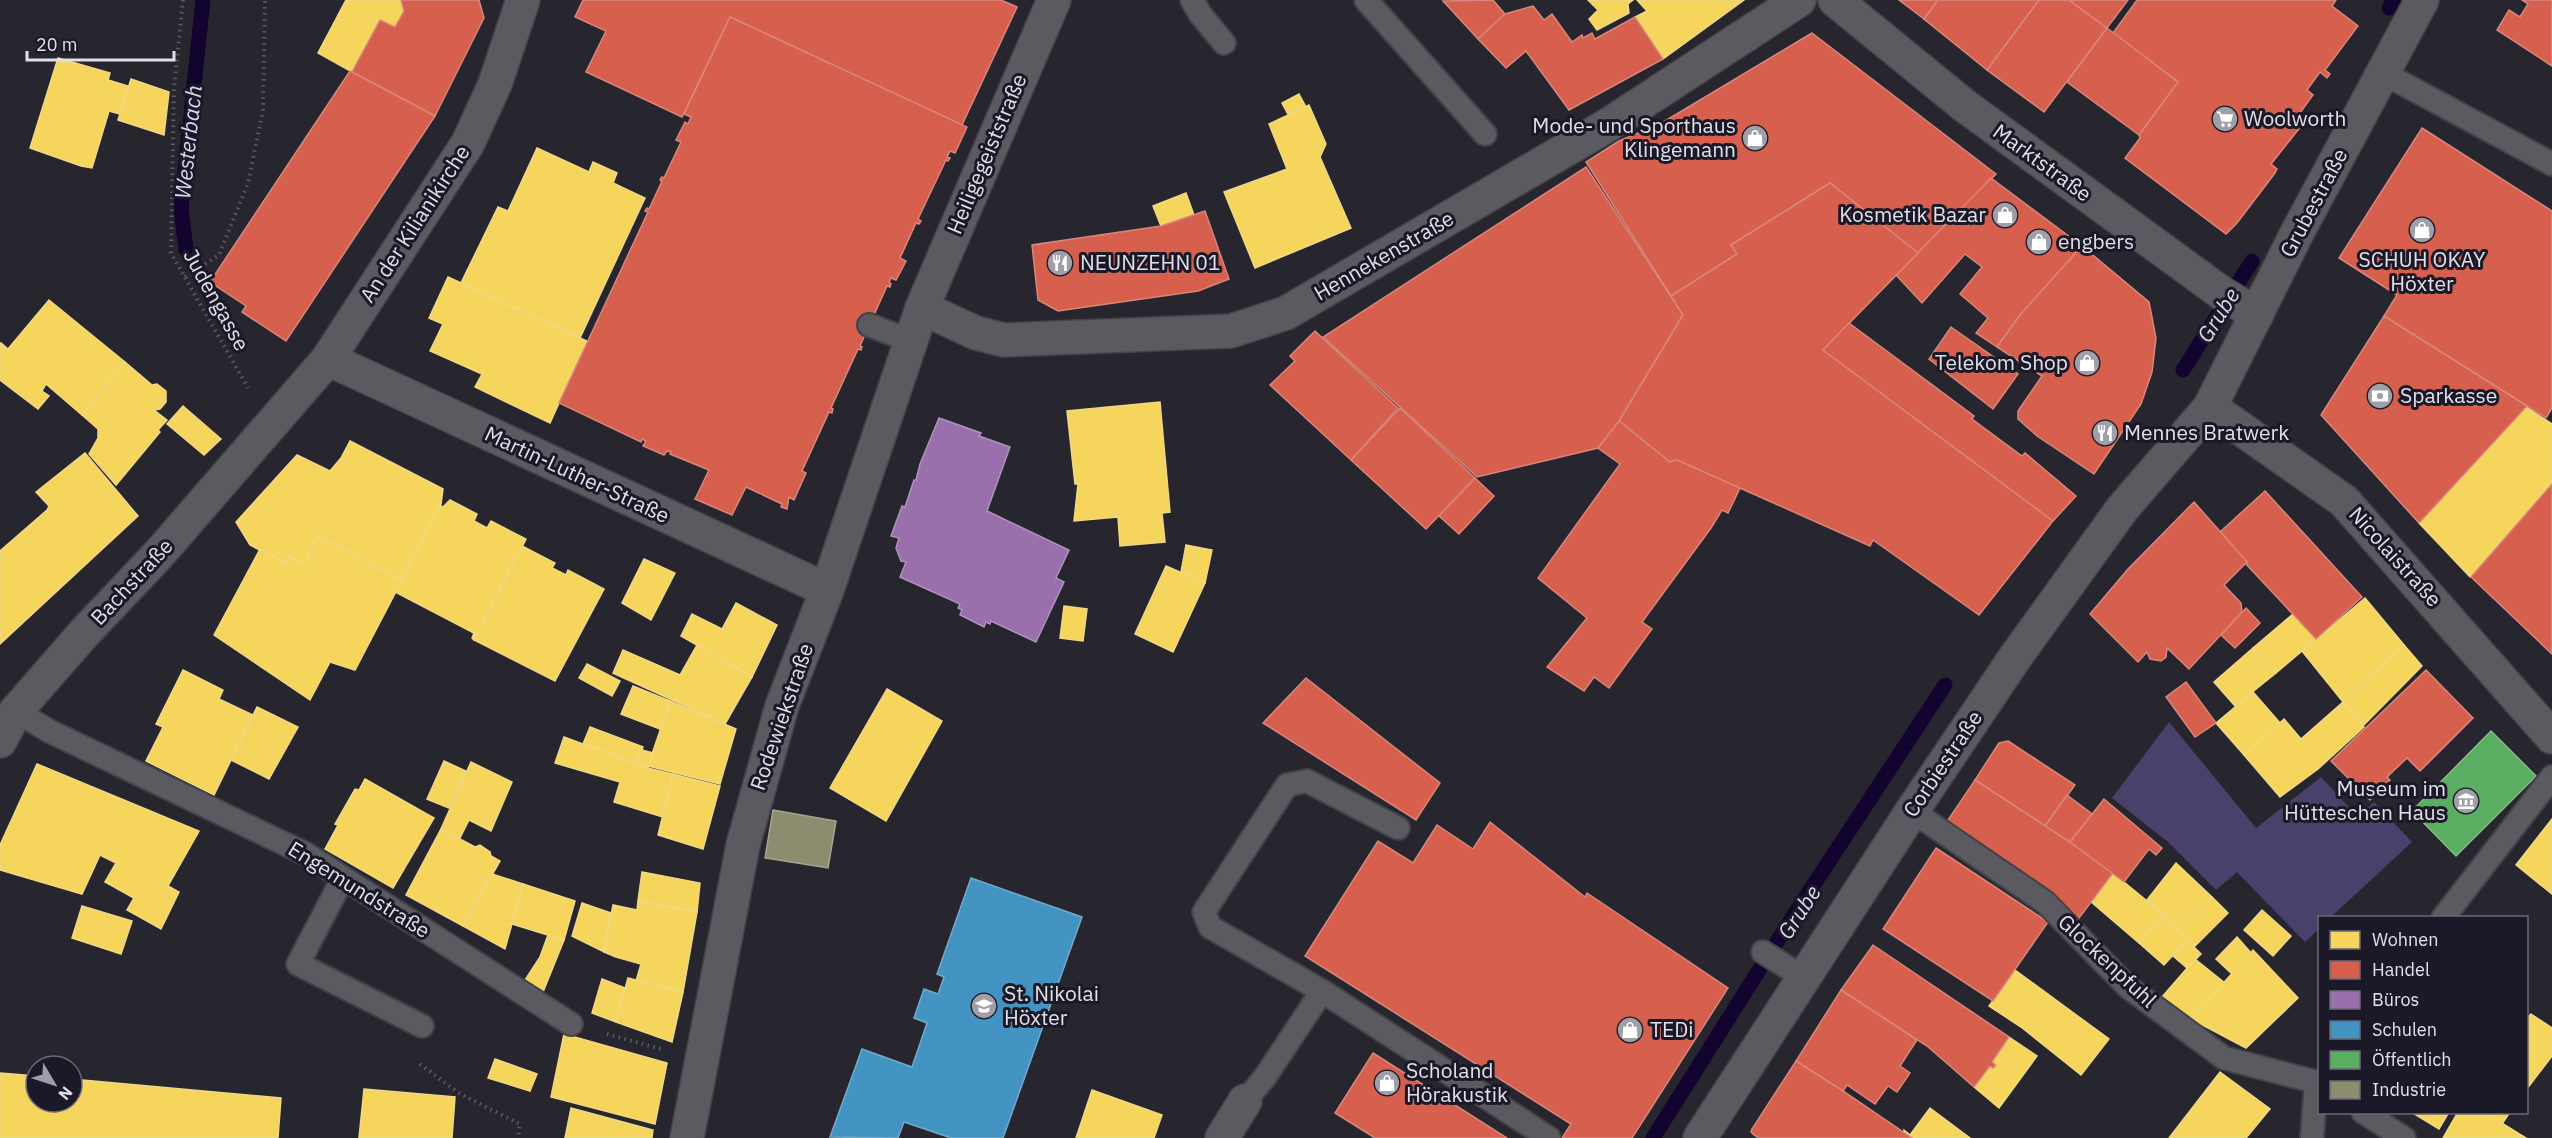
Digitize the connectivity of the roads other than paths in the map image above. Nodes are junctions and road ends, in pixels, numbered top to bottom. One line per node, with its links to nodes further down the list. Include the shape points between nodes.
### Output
1 (523, 0): 16 (street, An der Kilianikirche, via 495,84 468,143)
2 (1054, 0): 13 (street, Heiligegeiststraße)
3 (1192, 0): 8 (lane)
4 (1366, 0): 10 (lane)
5 (1798, 0): 13 (street, Hennekenstraße, via 1608,125 1286,313 1231,331 1004,340 976,333)
6 (1835, 0): 12 (street, Marktstraße, via 1965,106)
7 (2422, 0): 9 (street, Grubestraße)
8 (1224, 43)
9 (2383, 73): 11 (lane); 12 (street, Grubestraße, via 2297,233)
10 (1485, 134)
11 (2552, 164)
12 (2239, 304): 17 (street, Grubestraße)
13 (922, 308): 15 (street, Rodewiekstraße)
14 (869, 325): 15 (lane)
15 (911, 341): 19 (street, Rodewiekstraße)
16 (328, 359): 18 (street, An der Kilianikirche); 19 (street, Martin-Luther-Straße)
17 (2210, 407): 21 (street, Nicolaistraße, via 2344,501); 24 (street, Corbiestraße, via 2122,509 2014,659)
18 (268, 426): 20 (street, Bachstraße, via 159,554)
19 (827, 590): 36 (street, Rodewiekstraße, via 782,706 742,845)
20 (16, 711): 22 (street, Bachstraße); 26 (lane, Engemundstraße, via 49,731 306,854)
21 (2552, 737)
22 (0, 741)
23 (2552, 777): 27 (lane)
24 (1912, 811): 29 (street, Corbiestraße); 33 (lane, Glockenpfuhl, via 2045,902 2128,987 2224,1058)
25 (1398, 828): 30 (lane, via 1307,781 1287,785 1204,912 1210,927)
26 (343, 878): 31 (lane, Engemundstraße); 32 (lane, via 298,964)
27 (2445, 916)
28 (1768, 955): 29 (lane)
29 (1803, 977): 39 (street, Corbiestraße)
30 (1322, 991): 34 (lane); 38 (lane)
31 (571, 1024)
32 (422, 1026)
33 (2318, 1081): 40 (lane)
34 (1245, 1101): 37 (street)
35 (2365, 1114): 41 (lane)
36 (687, 1138)
37 (1222, 1138)
38 (1549, 1138)
39 (1700, 1138)
40 (2312, 1138)
41 (2404, 1138)

